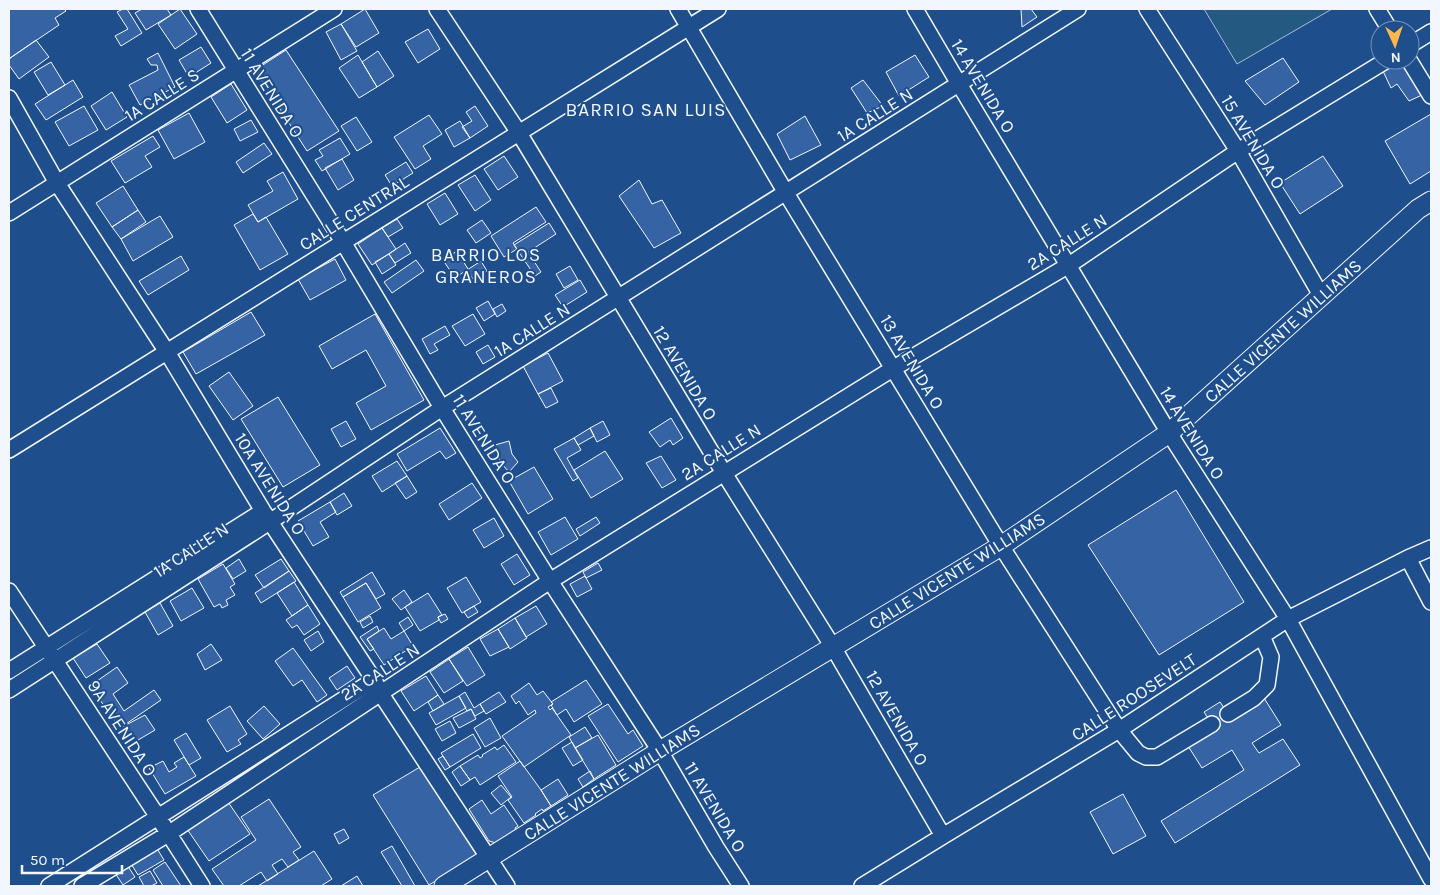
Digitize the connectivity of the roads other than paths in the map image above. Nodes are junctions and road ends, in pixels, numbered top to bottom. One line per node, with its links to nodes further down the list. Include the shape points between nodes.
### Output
1 (198, 9): 16 (street, 11 AVENIDA O)
2 (334, 9): 16 (street, 1A CALLE S)
3 (437, 9): 20 (street, 12 AVENIDA O)
4 (678, 9): 11 (street, 13 AVENIDA O)
5 (718, 9): 11 (street, CALLE CENTRAL)
6 (915, 9): 17 (street, 14 AVENIDA O)
7 (1078, 9): 17 (street, 1A CALLE N)
8 (1147, 9): 21 (street, 15 AVENIDA O)
9 (1378, 9): 10 (street)
10 (1384, 20)
11 (689, 27): 20 (street, CALLE CENTRAL); 23 (street, 13 AVENIDA O)
12 (1431, 32): 13 (street)
13 (1420, 39)
14 (1371, 70): 21 (street, 2A CALLE N)
15 (1414, 70): 18 (street)
16 (236, 71): 22 (street, 1A CALLE S); 26 (street, 11 AVENIDA O)
17 (959, 84): 23 (street, 1A CALLE N); 27 (street, 14 AVENIDA O)
18 (1431, 96)
19 (9, 98): 22 (street, 10A AVENIDA O)
20 (518, 133): 26 (street, CALLE CENTRAL); 29 (street, 12 AVENIDA O)
21 (1238, 151): 27 (street, 2A CALLE N); 28 (street, 15 AVENIDA O)
22 (57, 183): 25 (street, 1A CALLE S); 30 (street, 10A AVENIDA O)
23 (786, 193): 29 (street, 1A CALLE N); 31 (street, 13 AVENIDA O)
24 (1431, 201): 28 (main road, CALLE VICENTE WILLIAMS, via 1418,209)
25 (9, 213)
26 (343, 242): 30 (street, CALLE CENTRAL); 32 (street, 11 AVENIDA O)
27 (1069, 265): 31 (street, 2A CALLE N); 33 (street, 14 AVENIDA O)
28 (1322, 297): 33 (main road, CALLE VICENTE WILLIAMS)
29 (618, 298): 32 (street, 1A CALLE N); 35 (street, 12 AVENIDA O)
30 (167, 352): 34 (street, CALLE CENTRAL); 36 (street, 10A AVENIDA O)
31 (894, 368): 35 (street, 2A CALLE N); 37 (street, 13 AVENIDA O)
32 (442, 408): 36 (street, 1A CALLE N); 40 (street, 11 AVENIDA O)
33 (1169, 433): 37 (main road, CALLE VICENTE WILLIAMS); 43 (street, 14 AVENIDA O)
34 (9, 450)
35 (724, 473): 40 (street, 2A CALLE N); 45 (street, 12 AVENIDA O)
36 (267, 516): 46 (street, 1A CALLE N); 48 (street, 10A AVENIDA O)
37 (1001, 546): 45 (main road, CALLE VICENTE WILLIAMS); 53 (street, 13 AVENIDA O)
38 (1431, 548): 39 (street, CALLE ROOSEVELT)
39 (1408, 558): 42 (street); 43 (street, CALLE ROOSEVELT)
40 (550, 582): 50 (street, 2A CALLE N); 54 (street, 11 AVENIDA O)
41 (9, 591): 46 (street, 9A AVENIDA O)
42 (1431, 602)
43 (1288, 619): 44 (street, CALLE ROOSEVELT); 59 (street, 14 AVENIDA O)
44 (1262, 636): 51 (street, via 1271,657 1267,685 1254,698); 53 (street, CALLE ROOSEVELT)
45 (834, 647): 54 (main road, CALLE VICENTE WILLIAMS); 57 (street, 12 AVENIDA O)
46 (51, 654): 47 (street, 1A CALLE N); 49 (street, 1A CALLE N); 55 (street, 9A AVENIDA O)
47 (9, 671)
48 (374, 680): 50 (street, 10A AVENIDA O); 55 (street, 2A CALLE N)
49 (9, 690)
50 (381, 694): 56 (street, 2A CALLE N); 58 (street, 10A AVENIDA O)
51 (1228, 714)
52 (1212, 724): 53 (street, 13 AVENIDA O, via 1157,757 1138,753)
53 (1119, 730): 57 (street, CALLE ROOSEVELT)
54 (660, 751): 58 (main road, CALLE VICENTE WILLIAMS); 65 (street, 11 AVENIDA O)
55 (158, 817): 56 (street, 9A AVENIDA O); 60 (street, 2A CALLE N)
56 (168, 834): 61 (street, 2A CALLE N); 62 (street, 9A AVENIDA O)
57 (943, 836): 66 (street, CALLE ROOSEVELT)
58 (490, 858): 63 (main road, CALLE VICENTE WILLIAMS); 64 (street, 10A AVENIDA O)
59 (1431, 879)
60 (49, 886)
61 (82, 886)
62 (202, 886)
63 (444, 886)
64 (507, 886)
65 (741, 886)
66 (862, 886)

